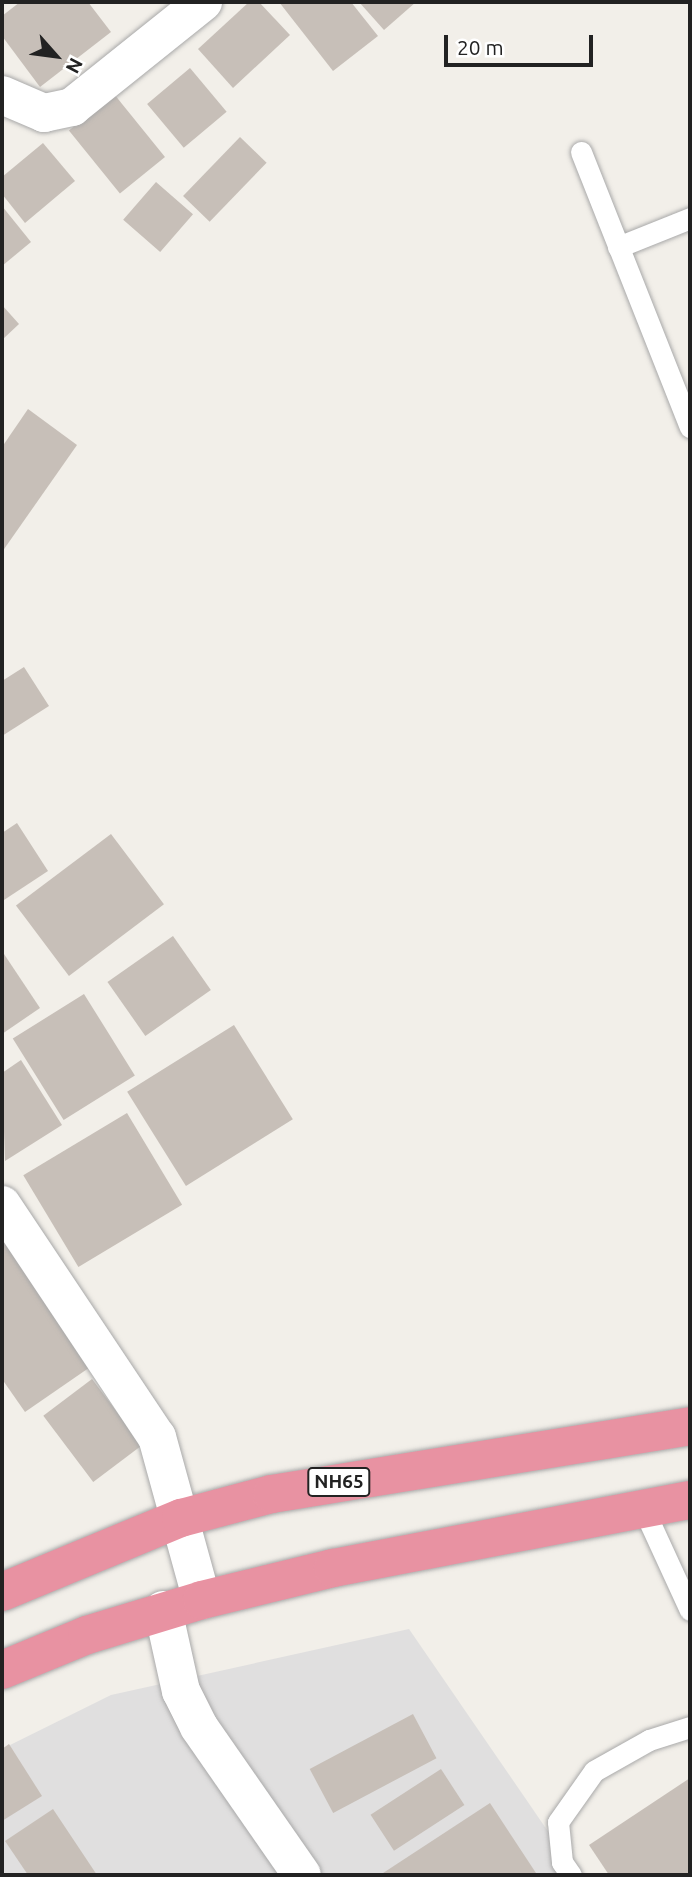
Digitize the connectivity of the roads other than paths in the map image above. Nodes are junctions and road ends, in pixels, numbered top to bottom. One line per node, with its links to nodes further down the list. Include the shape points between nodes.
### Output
1 (203, 2): 2 (street, via 72,107 44,113)
2 (2, 95)
3 (581, 152): 5 (lane)
4 (690, 218): 5 (lane)
5 (618, 247): 6 (lane)
6 (690, 427)
7 (2, 1205): 11 (street, via 157,1437)
8 (690, 1426): 11 (highway, NH65, via 272,1494)
9 (690, 1500): 10 (highway)
10 (643, 1508): 13 (highway, via 333,1568); 15 (lane)
11 (181, 1518): 12 (highway, NH65); 13 (street)
12 (2, 1592)
13 (202, 1600): 14 (highway)
14 (163, 1610): 16 (highway); 18 (street, via 181,1691 199,1727)
15 (690, 1610)
16 (2, 1670)
17 (690, 1727): 19 (lane, via 649,1740 594,1771 558,1822 562,1861)
18 (302, 1875)
19 (571, 1875)

